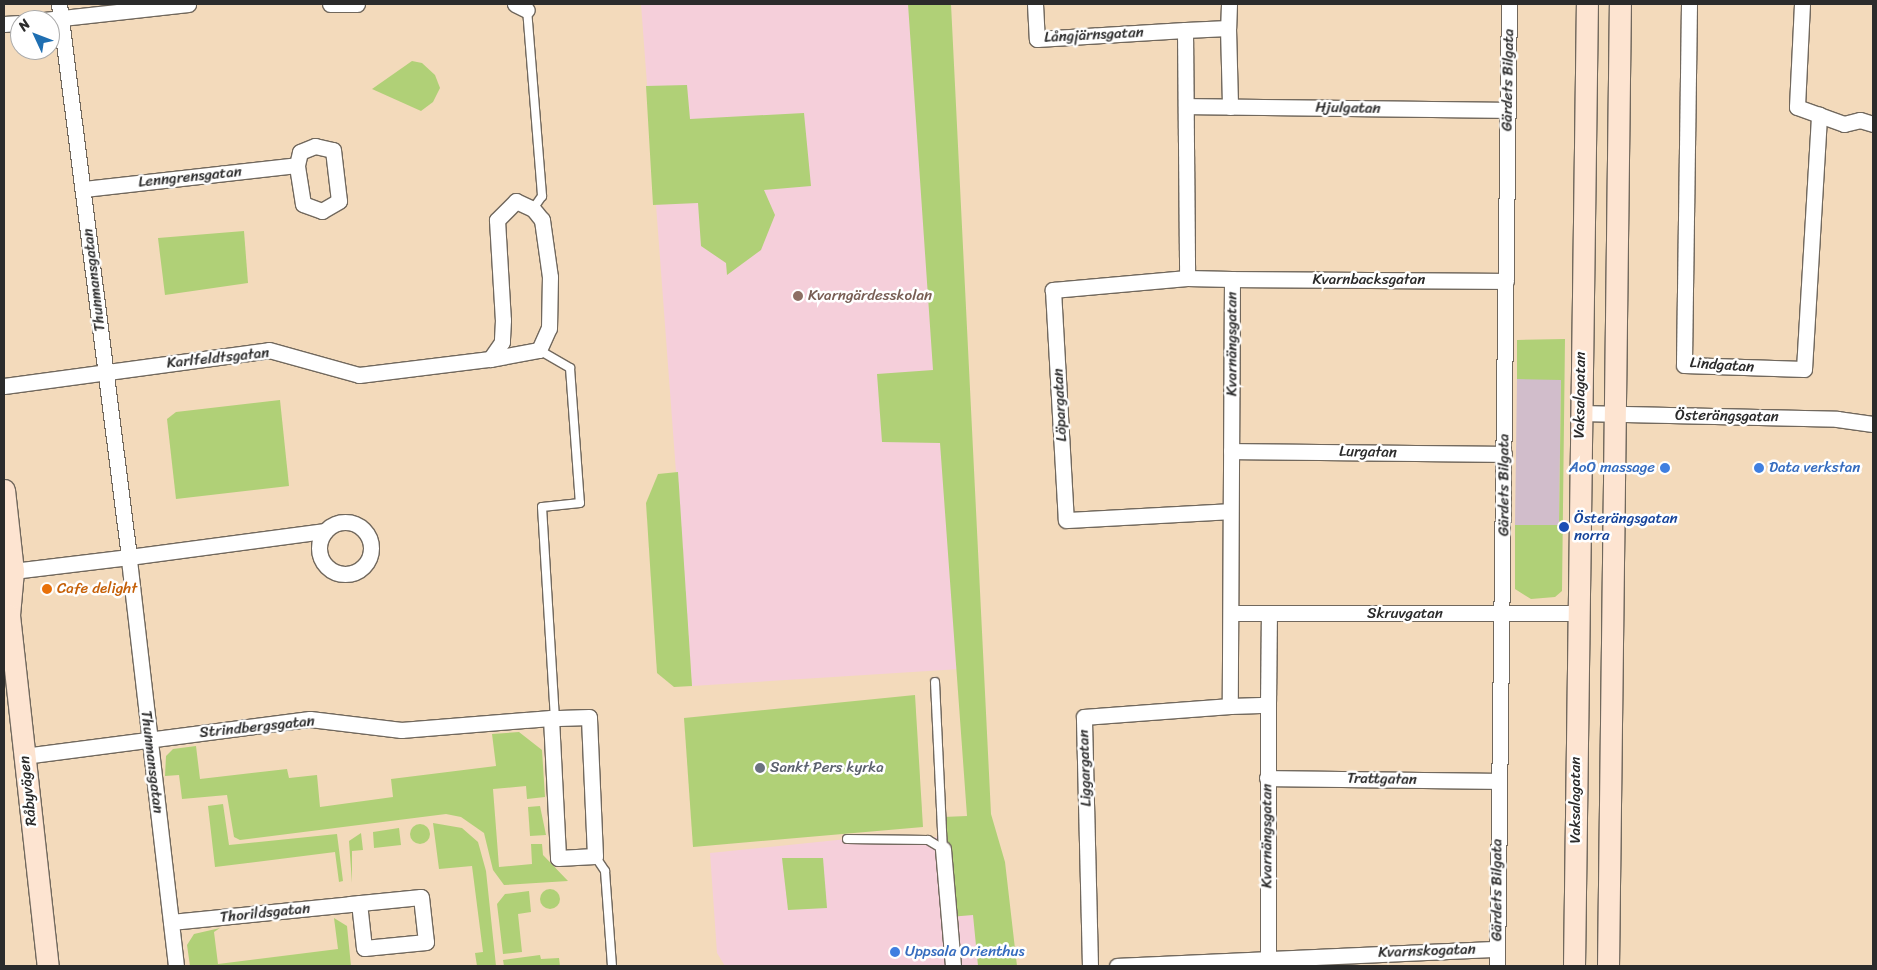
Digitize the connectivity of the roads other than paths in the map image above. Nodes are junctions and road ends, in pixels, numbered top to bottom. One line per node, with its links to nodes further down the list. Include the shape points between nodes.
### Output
1 (188, 4): 12 (street)
2 (330, 4): 3 (street)
3 (357, 4)
4 (1035, 4): 14 (street, Långjärnsgatan, via 1037,39)
5 (1229, 4): 13 (street)
6 (1509, 4): 17 (street, Gärdets Bilgata)
7 (1587, 4): 30 (main road, Vaksalagatan)
8 (1620, 4): 31 (main road)
9 (1689, 4): 18 (street, Lindgatan, via 1684,365 1804,368)
10 (1802, 4): 18 (street, via 1797,107)
11 (523, 6): 22 (lane, via 542,196)
12 (60, 11): 21 (street, Thunmansgatan)
13 (1228, 28): 14 (street); 16 (street)
14 (1185, 30): 15 (street)
15 (1187, 106): 16 (street, Hjulgatan); 23 (street)
16 (1230, 107): 17 (street, Hjulgatan)
17 (1508, 110): 25 (street, Gärdets Bilgata)
18 (1819, 114): 19 (street, via 1844,124 1860,120)
19 (1873, 124)
20 (297, 165): 21 (street, Lenngrensgatan)
21 (84, 189): 28 (street, Thunmansgatan)
22 (533, 209): 26 (street, via 542,220 550,277 549,328); 27 (street, via 516,201 497,220 502,342)
23 (1187, 278): 24 (street, Kvarnängsgatan); 36 (street, Löpargatan, via 1053,290 1066,520)
24 (1232, 279): 25 (street, Kvarnbacksgatan); 33 (street, Kvarnängsgatan)
25 (1506, 281): 34 (street, Gärdets Bilgata)
26 (539, 350): 27 (street, Karlfeldtsgatan); 48 (lane, via 570,368 580,503 542,507)
27 (490, 360): 28 (street, Karlfeldtsgatan, via 359,375 269,350)
28 (106, 371): 29 (street, Karlfeldtsgatan); 38 (street, Thunmansgatan)
29 (4, 386)
30 (1580, 413): 31 (street, Österängsgatan); 44 (main road, Vaksalagatan)
31 (1615, 414): 32 (street, Österängsgatan, via 1837,419); 68 (main road)
32 (1873, 424)
33 (1231, 451): 34 (street, Lurgatan); 36 (street, Kvarnängsgatan)
34 (1504, 454): 43 (street, Gärdets Bilgata)
35 (4, 490): 39 (main road, Råbyvägen)
36 (1230, 511): 41 (street, Kvarnängsgatan)
37 (325, 531): 38 (street)
38 (129, 556): 39 (street); 49 (street, Thunmansgatan)
39 (13, 570): 40 (main road, Råbyvägen)
40 (6, 608): 50 (main road, Råbyvägen)
41 (1232, 613): 42 (street, Skruvgatan); 47 (street, Kvarnängsgatan)
42 (1269, 613): 43 (street, Skruvgatan); 46 (street, Kvarnängsgatan)
43 (1503, 614): 44 (street, Skruvgatan); 52 (street, Gärdets Bilgata)
44 (1577, 614): 67 (main road, Vaksalagatan)
45 (935, 682): 54 (lane)
46 (1268, 705): 47 (street); 51 (street, Kvarnängsgatan)
47 (1230, 706): 64 (street, Liggargatan, via 1084,717)
48 (553, 718): 49 (street, Strindbergsgatan, via 401,730 310,719); 55 (street, Strindbergsgatan, via 589,717); 55 (street, via 558,858)
49 (149, 740): 50 (street, Strindbergsgatan); 57 (street, Thunmansgatan)
50 (24, 756): 60 (main road, Råbyvägen)
51 (1267, 778): 52 (street, Trattgatan); 59 (street, Kvarnängsgatan)
52 (1497, 781): 58 (street, Gärdets Bilgata)
53 (847, 839): 54 (lane, via 928,840)
54 (943, 849): 63 (street)
55 (596, 856): 62 (lane, via 605,871)
56 (359, 903): 56 (street, Thorildsgatan, via 421,897 426,942 364,948); 57 (street, Thorildsgatan)
57 (171, 922): 61 (street, Thunmansgatan)
58 (1497, 949): 59 (street, Kvarnskogatan); 66 (street, Gärdets Bilgata)
59 (1267, 961): 65 (street, Kvarnskogatan)
60 (48, 966)
61 (176, 966)
62 (612, 966)
63 (953, 966)
64 (1090, 966)
65 (1117, 966)
66 (1497, 966)
67 (1574, 966)
68 (1608, 966)

